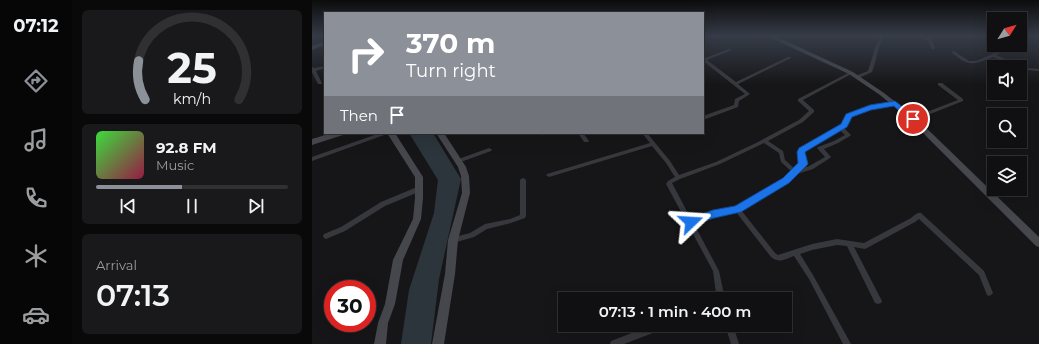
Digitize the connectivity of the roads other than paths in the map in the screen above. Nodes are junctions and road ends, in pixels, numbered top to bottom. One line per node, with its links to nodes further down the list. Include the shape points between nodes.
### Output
1 (724, 52): 8 (street)
2 (804, 52): 15 (main road)
3 (876, 52): 15 (street, via 870,72)
4 (953, 52): 6 (street, via 968,62 977,62)
5 (999, 52): 6 (street)
6 (992, 55): 10 (street)
7 (789, 58): 17 (street)
8 (704, 59)
9 (704, 60): 17 (street)
10 (1004, 60)
11 (324, 67): 12 (street)
12 (313, 69): 16 (street)
13 (1027, 69): 14 (street)
14 (1039, 70)
15 (854, 75): 19 (main road); 30 (street, via 800,100 812,111 801,121)
16 (320, 83)
17 (736, 84): 20 (street, via 748,94 738,100 736,106)
18 (940, 84): 21 (street, via 961,100)
19 (895, 104): 21 (main road); 22 (street, via 870,108 849,116)
20 (704, 118)
21 (913, 119): 45 (main road)
22 (841, 128): 36 (street, via 802,150 803,164); 36 (street, via 848,135 820,148 828,157 811,168)
23 (337, 134): 31 (main road)
24 (382, 134): 34 (street)
25 (392, 134): 40 (main road, via 419,177)
26 (441, 134): 35 (main road)
27 (581, 134): 29 (street)
28 (645, 134): 32 (street)
29 (586, 141)
30 (764, 141): 36 (street, via 780,152 783,161); 38 (street, via 718,163)
31 (312, 142)
32 (653, 144): 37 (street); 38 (street)
33 (490, 150): 35 (street)
34 (312, 159)
35 (458, 161): 44 (main road, via 465,176 466,193)
36 (795, 172): 41 (street, via 786,181)
37 (549, 175)
38 (678, 178): 42 (street, via 669,184)
39 (523, 180): 44 (street, via 523,216)
40 (419, 189): 43 (street, via 383,204 343,229); 53 (main road, via 417,219 398,260)
41 (737, 209): 42 (street); 47 (street, via 777,258)
42 (691, 222): 48 (street, via 716,271)
43 (326, 236)
44 (452, 240): 54 (main road, via 450,274)
45 (1039, 243)
46 (849, 244): 47 (street, via 837,242); 49 (street, via 865,246 919,215 982,273); 50 (street)
47 (796, 253): 57 (street)
48 (719, 292)
49 (989, 293)
50 (878, 300)
51 (645, 332): 55 (street)
52 (731, 332): 56 (street)
53 (380, 344)
54 (438, 344)
55 (614, 344)
56 (735, 344)
57 (847, 344)

